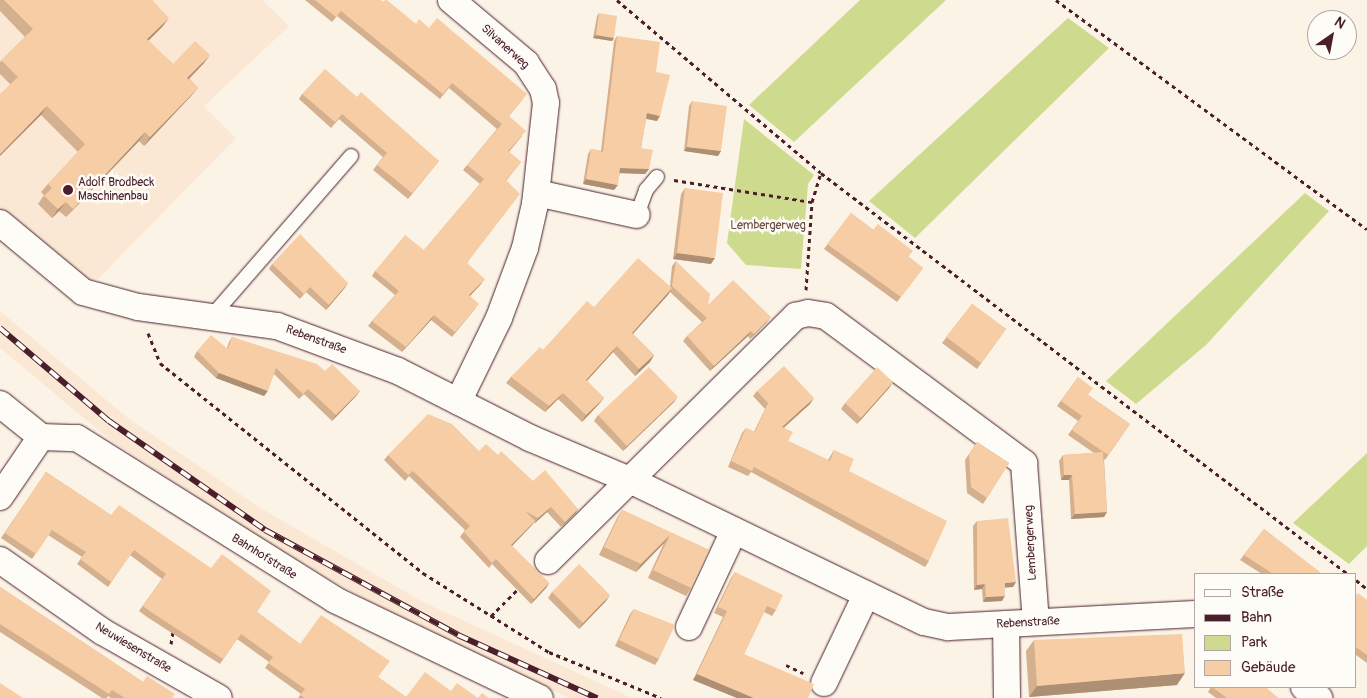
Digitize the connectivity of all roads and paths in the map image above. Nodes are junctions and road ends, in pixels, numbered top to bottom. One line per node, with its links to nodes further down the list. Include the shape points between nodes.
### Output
1 (451, 0): 7 (street, Silvanerweg, via 526,63 543,89 546,102)
2 (617, 0): 5 (path)
3 (1056, 0): 11 (path)
4 (351, 156): 14 (lane)
5 (821, 173): 8 (path); 23 (path)
6 (657, 177): 8 (path); 9 (lane, via 646,190)
7 (537, 193): 9 (street); 15 (street, Silvanerweg, via 525,248 499,318)
8 (812, 202): 13 (path)
9 (637, 215)
10 (0, 223): 12 (street, Rebenstraße, via 83,292)
11 (1367, 229)
12 (138, 307): 14 (street, Rebenstraße); 28 (path, via 160,363 422,573)
13 (808, 312): 18 (street, via 796,316); 29 (street, Lembergerweg, via 826,316 1024,463)
14 (212, 316): 15 (street, Rebenstraße, via 300,332 398,371)
15 (458, 402): 18 (street, Rebenstraße)
16 (0, 404): 17 (street)
17 (41, 437): 19 (street); 37 (street, Bahnhofstraße, via 77,438 335,600)
18 (632, 481): 20 (street, Rebenstraße); 22 (street)
19 (0, 497)
20 (734, 531): 26 (street, Rebenstraße); 32 (street)
21 (0, 560): 33 (street, Neuwiesenstraße, via 103,632)
22 (548, 561): 28 (path)
23 (1347, 573)
24 (1357, 581): 25 (path)
25 (1367, 589)
26 (866, 595): 30 (street, Rebenstraße, via 932,624); 34 (street)
27 (1194, 614): 29 (street, Rebenstraße)
28 (491, 616): 38 (path, via 549,652)
29 (1036, 622): 30 (street, Rebenstraße)
30 (1006, 624): 39 (street)
31 (178, 626): 33 (path)
32 (689, 627)
33 (157, 663): 36 (street, Neuwiesenstraße)
34 (824, 683)
35 (1305, 688): 40 (street)
36 (219, 698)
37 (540, 698)
38 (661, 698)
39 (1007, 698)
40 (1319, 698)

